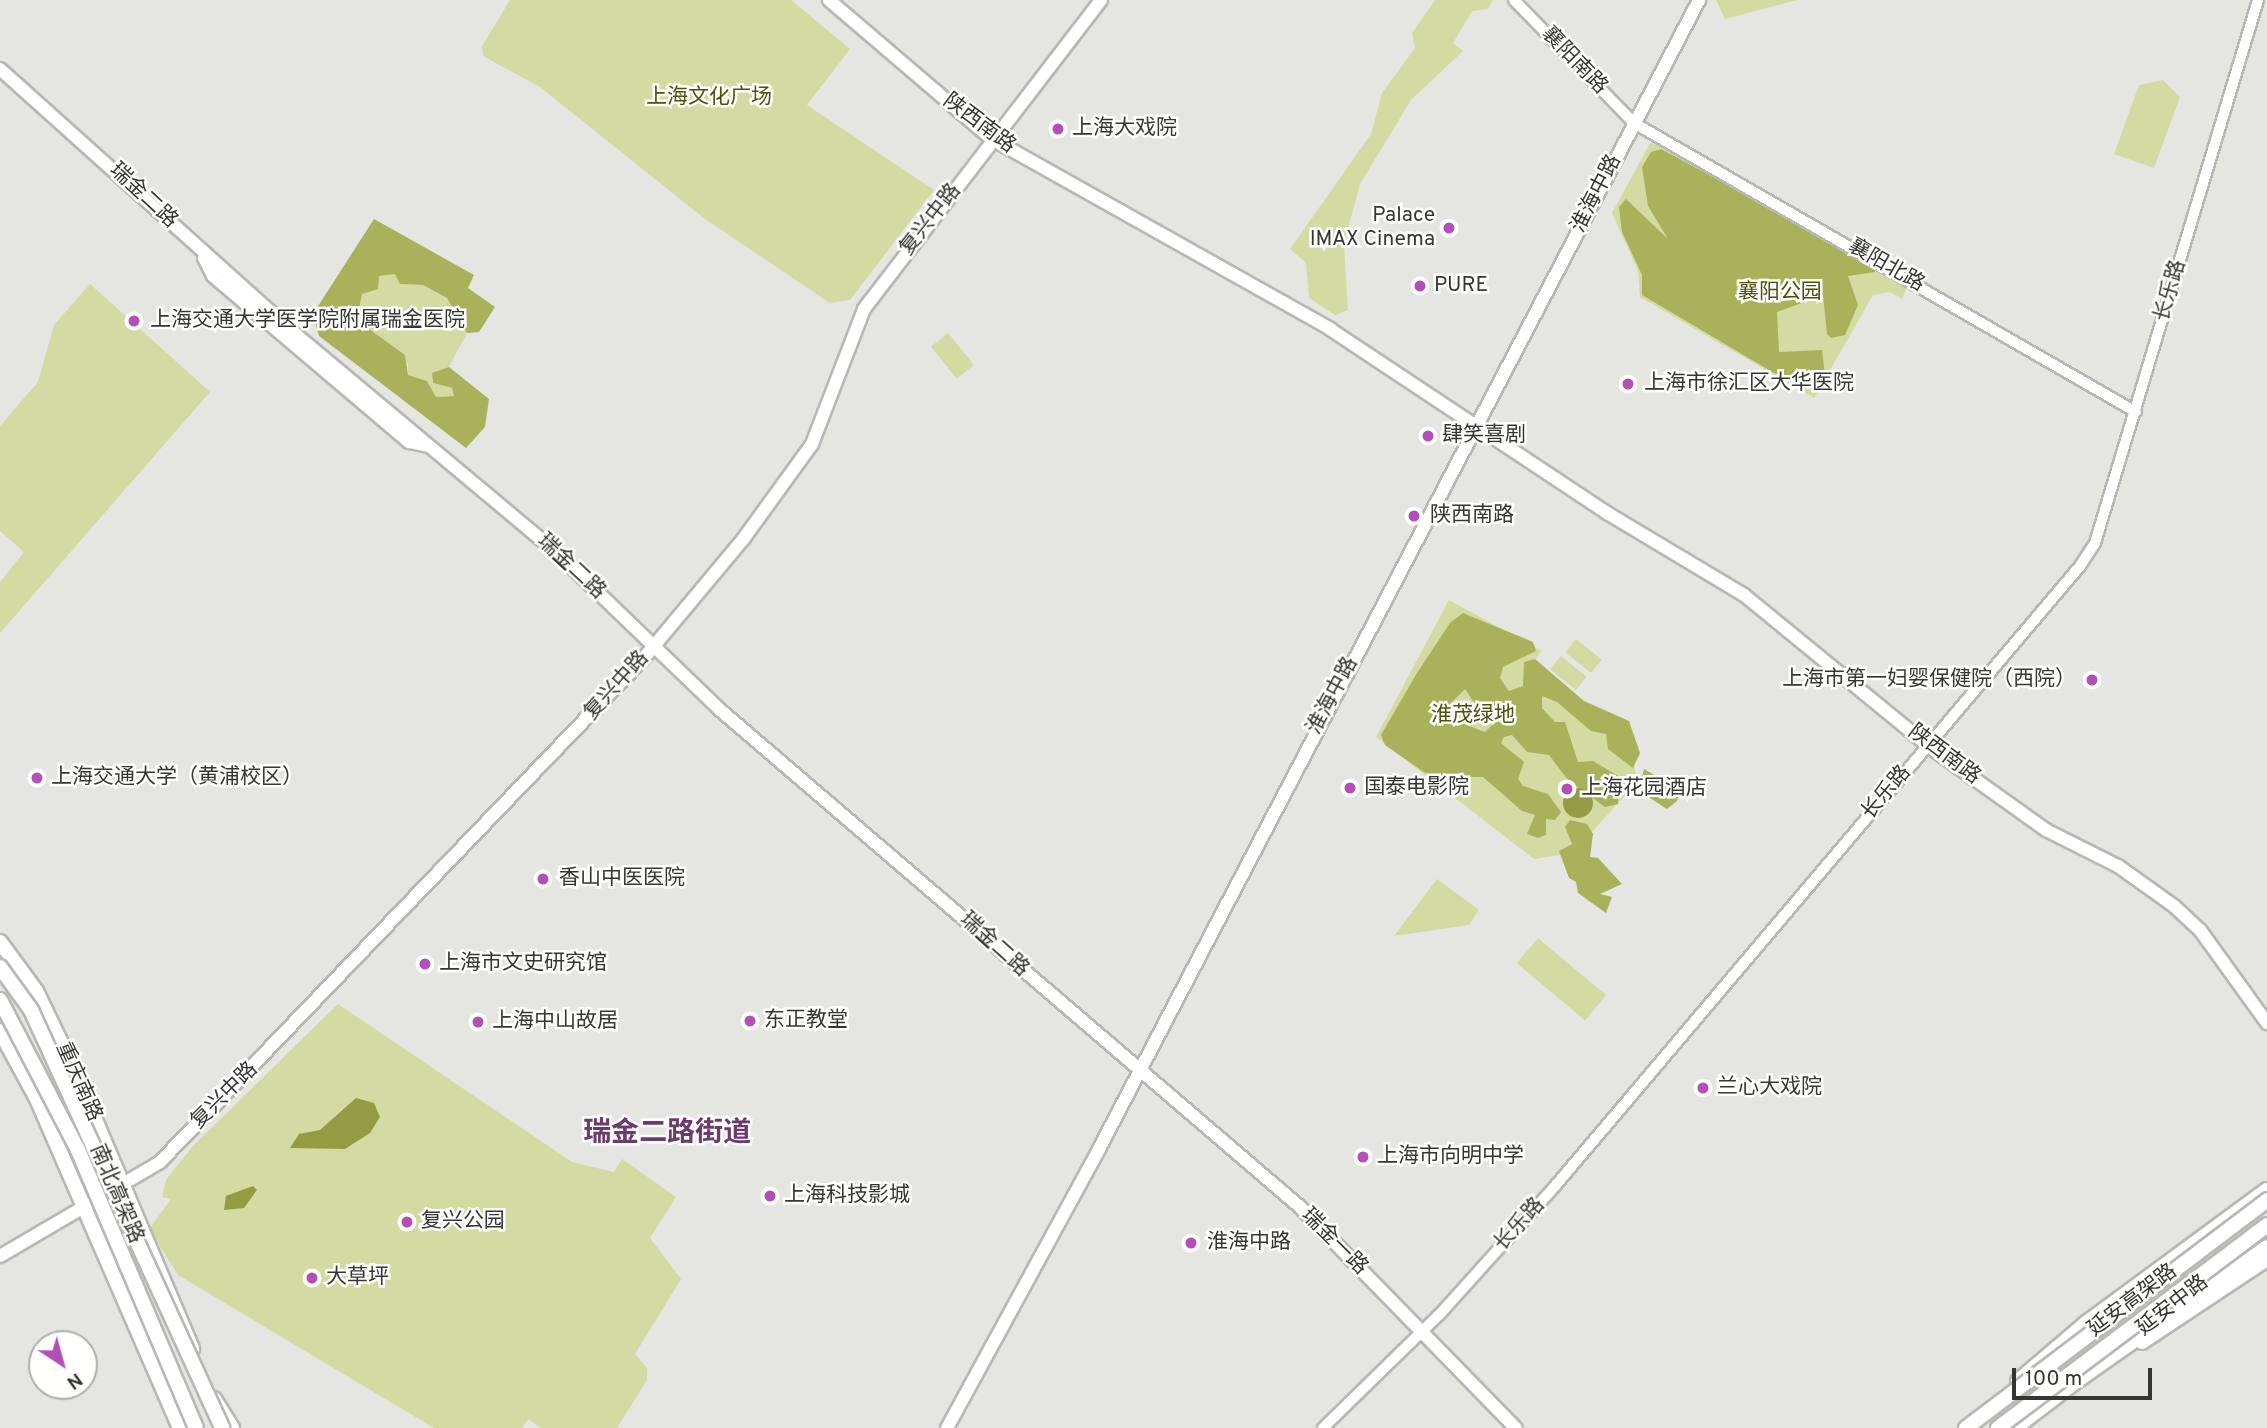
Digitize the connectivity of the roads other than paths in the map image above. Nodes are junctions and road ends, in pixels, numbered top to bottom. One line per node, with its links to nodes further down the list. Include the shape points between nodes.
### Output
1 (829, 0): 8 (main road, 陕西南路)
2 (1101, 0): 8 (main road, 复兴中路)
3 (1514, 0): 7 (street, 襄阳南路)
4 (1699, 0): 7 (main road, 淮海中路)
5 (2258, 0): 9 (street, 长乐路)
6 (0, 69): 11 (main road, 瑞金二路, via 201,251 554,550)
7 (1634, 123): 9 (street, 襄阳北路); 10 (main road, 淮海中路)
8 (992, 139): 10 (main road, 陕西南路, via 1330,329); 11 (main road, 复兴中路, via 864,309 812,444 744,538)
9 (2136, 412): 12 (street, 长乐路, via 2095,543)
10 (1476, 425): 12 (main road, 陕西南路, via 1607,513 1736,589); 18 (main road, 淮海中路)
11 (653, 646): 18 (main road, 瑞金二路); 19 (main road, 复兴中路, via 262,1059 160,1162)
12 (1927, 745): 16 (main road, 陕西南路, via 2046,830 2118,866 2174,906 2200,930); 31 (street, 长乐路, via 1707,1012)
13 (0, 942): 19 (main road, 重庆南路, via 36,991)
14 (0, 967): 34 (main road, 南北高架路, bridge, via 31,1010)
15 (0, 1000): 37 (main road, 南北高架路, bridge, via 78,1150)
16 (2267, 1023)
17 (0, 1031): 22 (main road)
18 (1138, 1071): 31 (main road, 瑞金一路, via 1300,1207); 41 (main road, 淮海中路)
19 (123, 1186): 22 (main road, 复兴中路); 34 (main road, 重庆南路)
20 (2267, 1190): 29 (main road)
21 (2267, 1199): 29 (main road, bridge); 44 (main road, 延安高架路, bridge)
22 (84, 1204): 28 (main road, 复兴中路); 36 (main road)
23 (2267, 1208): 26 (main road, 延安中路)
24 (2267, 1225): 45 (main road, 延安高架路, bridge)
25 (2267, 1232): 32 (main road, 延安中路)
26 (2214, 1247): 29 (main road); 33 (main road, 延安中路)
27 (2267, 1247): 32 (main road)
28 (0, 1256)
29 (2175, 1259): 33 (main road); 44 (main road, via 2085,1324)
30 (2267, 1259): 32 (main road, 延安中路, via 2204,1304)
31 (1422, 1332): 42 (street, 长乐路); 43 (main road, 瑞金一路)
32 (2078, 1380): 35 (main road, 延安中路)
33 (2026, 1384): 35 (main road); 44 (main road, 延安中路)
34 (203, 1388): 38 (main road, 南北高架路, bridge); 39 (main road, bridge); 40 (main road, 重庆南路)
35 (2047, 1404): 46 (main road, 延安中路)
36 (180, 1428)
37 (195, 1428)
38 (215, 1428)
39 (221, 1428)
40 (232, 1428)
41 (947, 1428)
42 (1324, 1428)
43 (1516, 1428)
44 (1966, 1428)
45 (1998, 1428)
46 (2015, 1428)

